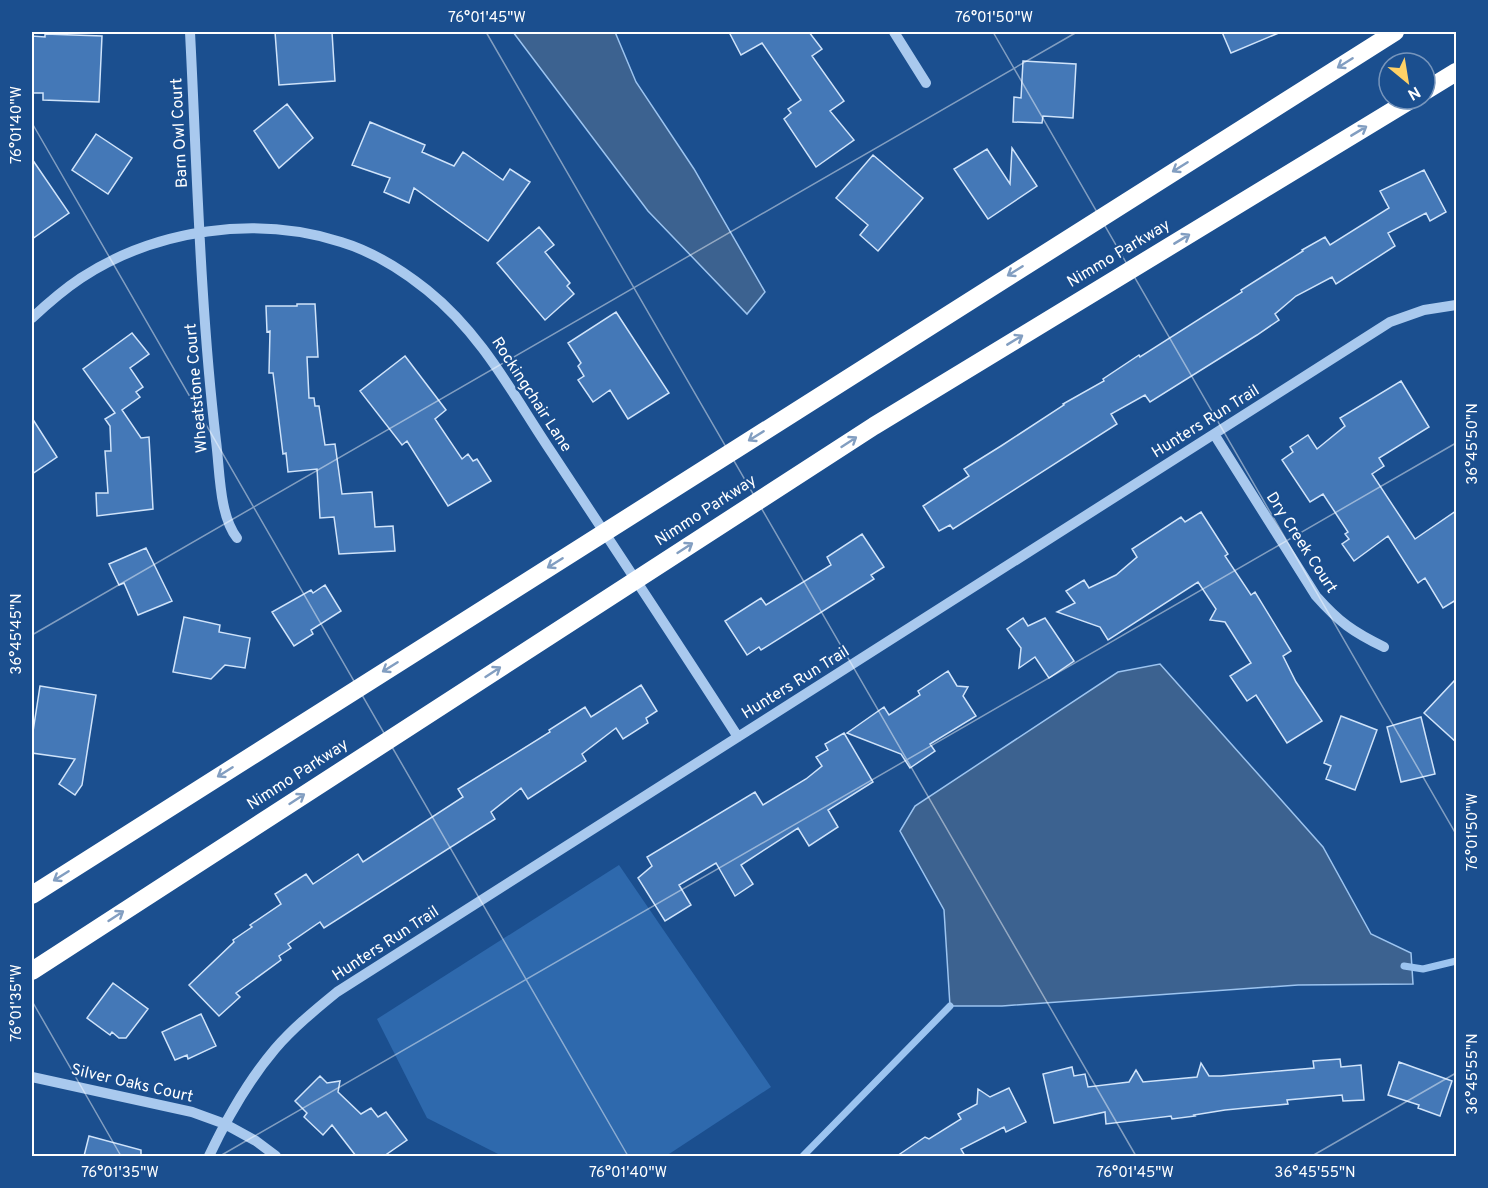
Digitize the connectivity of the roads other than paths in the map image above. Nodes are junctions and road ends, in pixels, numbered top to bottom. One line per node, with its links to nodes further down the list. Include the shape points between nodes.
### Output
1 (190, 32): 8 (street, Barn Owl Court)
2 (894, 32): 5 (street)
3 (1395, 32): 12 (highway, one-way to 12)
4 (1456, 72): 6 (highway)
5 (926, 83)
6 (1437, 84)
7 (1392, 111): 14 (highway, Nimmo Parkway, one-way to 7, via 874,426)
8 (200, 233): 10 (street, Rockingchair Lane, via 156,243 118,258 82,277); 12 (street, Rockingchair Lane, via 270,228 311,234 382,260 426,289 476,338); 13 (street, Wheatstone Court, via 211,393 225,518)
9 (1456, 305): 11 (street, Hunters Run Trail, via 1424,310 1390,322)
10 (32, 318)
11 (1214, 434): 15 (street, Dry Creek Court, via 1316,596 1353,632); 16 (street, Hunters Run Trail)
12 (604, 532): 14 (street, Rockingchair Lane); 17 (highway, one-way to 17)
13 (237, 538)
14 (636, 580): 16 (street, Rockingchair Lane); 18 (highway, Nimmo Parkway, one-way to 14)
15 (1384, 648)
16 (738, 737): 20 (street, Hunters Run Trail, via 337,992 276,1048 248,1084)
17 (32, 895)
18 (32, 971)
19 (32, 1077): 20 (street, Silver Oaks Court, via 192,1112)
20 (225, 1124): 21 (street, Hunters Run Trail); 22 (street, Silver Oaks Court)
21 (209, 1156)
22 (276, 1156)

